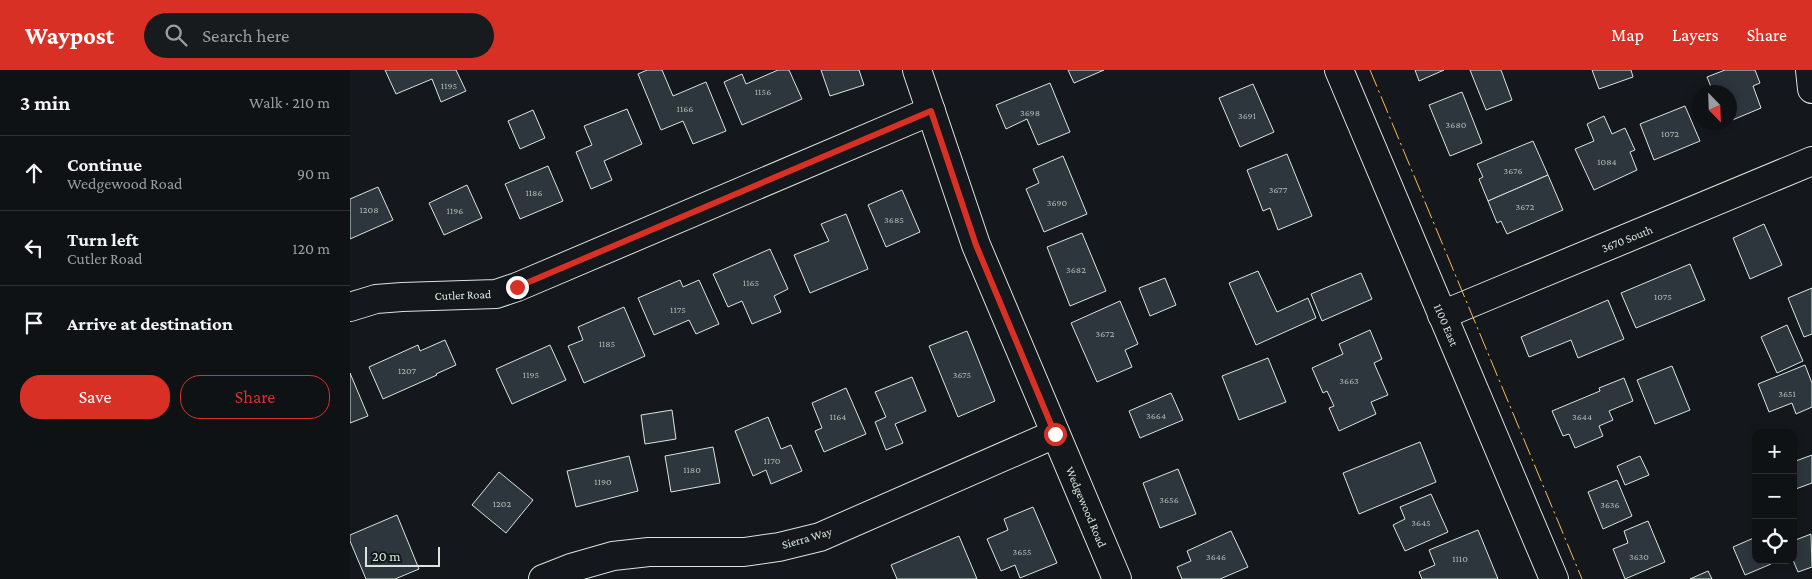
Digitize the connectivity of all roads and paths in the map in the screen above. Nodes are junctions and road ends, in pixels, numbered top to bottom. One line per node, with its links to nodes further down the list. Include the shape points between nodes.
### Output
1 (918, 70): 5 (street, Wedgewood Road)
2 (1339, 70): 8 (street, 1100 East)
3 (1810, 70): 4 (street)
4 (1812, 89)
5 (931, 111): 7 (street, Cutler Road, via 503,292 376,299); 9 (street, Wedgewood Road, via 976,245)
6 (1812, 161): 8 (street, 3670 South)
7 (350, 307)
8 (1442, 315): 12 (street, 1100 East)
9 (1055, 434): 10 (street, Sierra Way, via 820,537 744,552 649,552 613,556); 11 (street, Wedgewood Road)
10 (543, 579)
11 (1116, 579)
12 (1554, 579)

